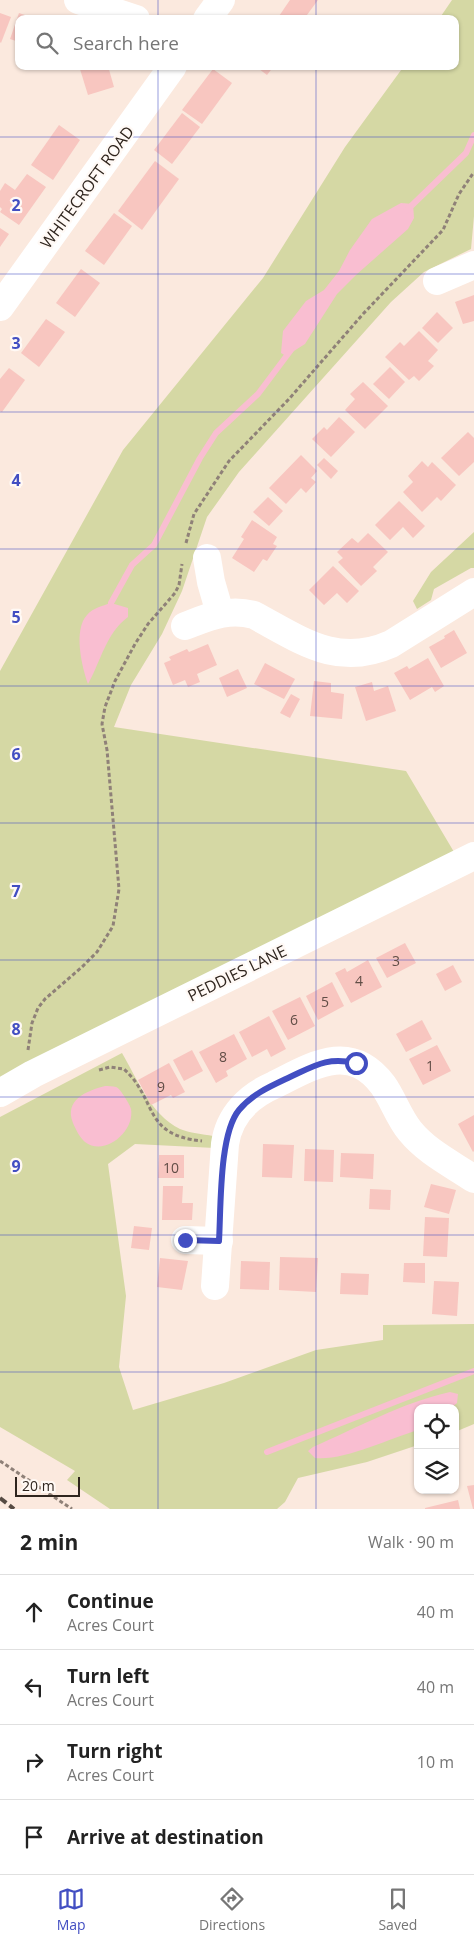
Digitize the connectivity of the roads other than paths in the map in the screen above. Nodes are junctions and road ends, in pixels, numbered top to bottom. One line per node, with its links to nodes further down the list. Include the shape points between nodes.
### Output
1 (78, 0): 3 (street)
2 (221, 0): 4 (street)
3 (124, 15)
4 (210, 15)
5 (170, 70): 8 (street, WHITECROFT ROAD)
6 (474, 265): 7 (street)
7 (436, 281)
8 (0, 307)
9 (192, 556): 11 (street, via 211,582)
10 (474, 592): 11 (street, via 390,644 377,650 350,654 317,648 254,615 233,611)
11 (220, 613): 12 (street)
12 (185, 626)
13 (474, 856): 14 (street, PEDDIES LANE)
14 (0, 1092)
15 (474, 1180): 17 (street, via 426,1147 409,1130 383,1085 371,1074 356,1063 338,1060 322,1063 267,1088 238,1111 225,1144)
16 (185, 1240): 17 (street)
17 (219, 1241): 18 (street)
18 (215, 1286)

